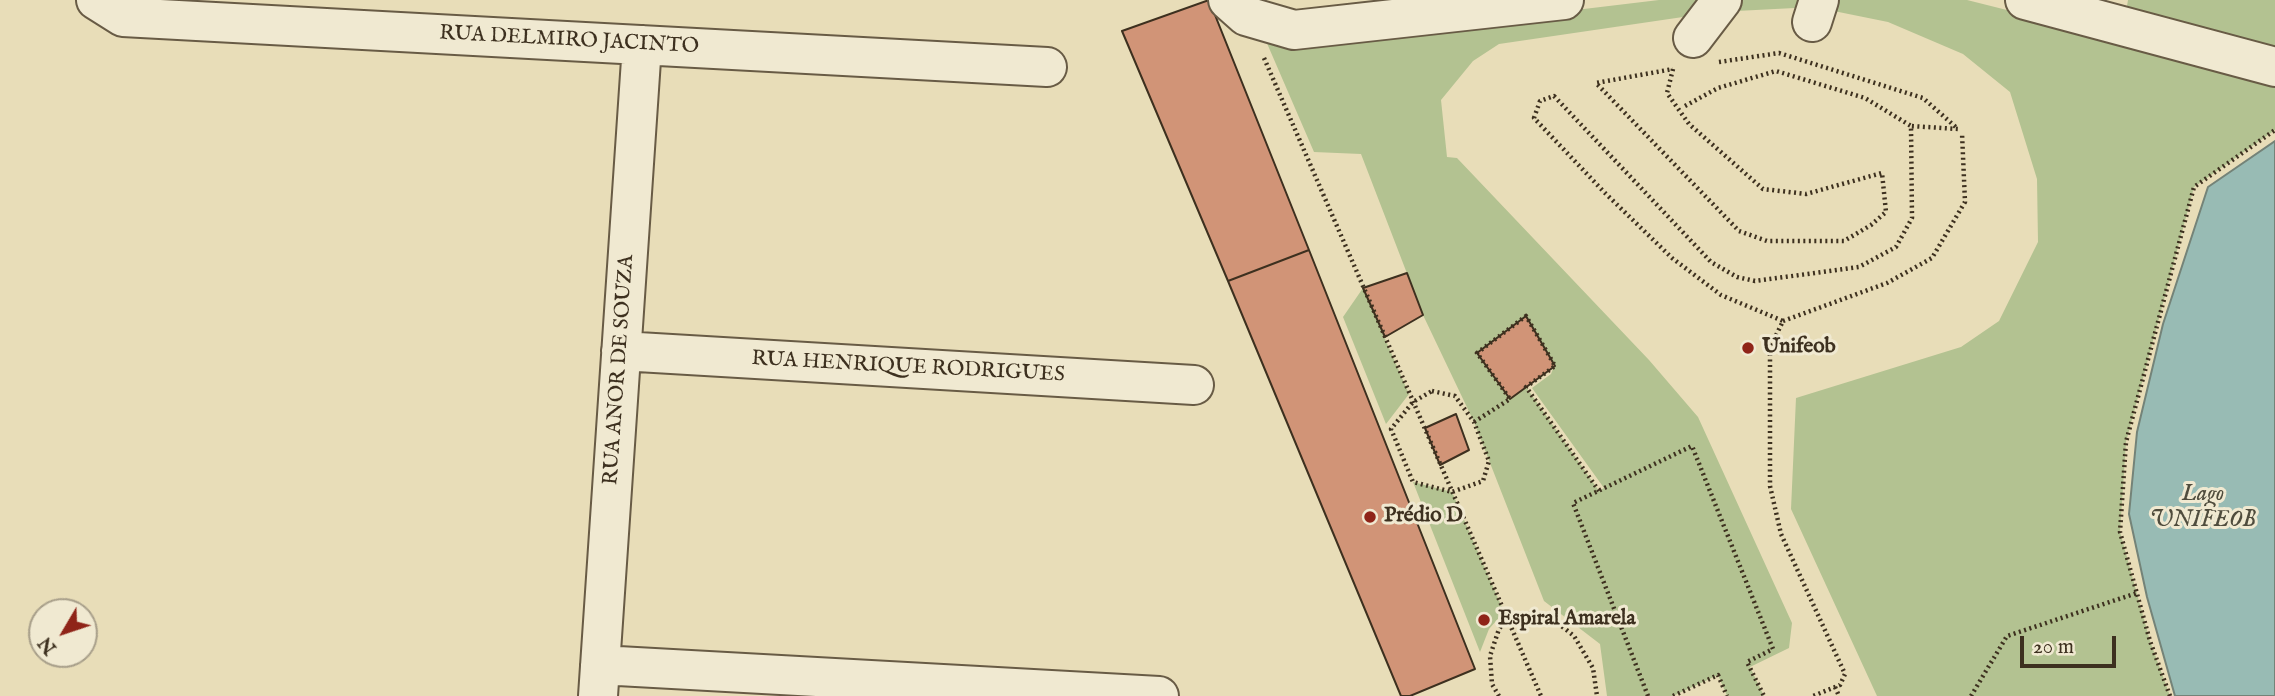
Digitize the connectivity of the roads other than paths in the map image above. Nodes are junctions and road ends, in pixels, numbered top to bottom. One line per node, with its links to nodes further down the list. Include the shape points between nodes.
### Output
1 (96, 0): 9 (street, RUA DELMIRO JACINTO, via 123,17)
2 (1564, 0): 5 (street)
3 (1722, 0): 10 (street)
4 (2025, 0): 7 (street)
5 (1487, 4): 8 (street)
6 (1237, 8): 8 (street, via 1294,30)
7 (2096, 9): 12 (street)
8 (1393, 10)
9 (642, 44): 11 (street, RUA DELMIRO JACINTO); 13 (street, RUA ANOR DE SOUZA)
10 (1691, 59)
11 (1047, 67)
12 (2275, 67)
13 (621, 351): 14 (street, RUA HENRIQUE RODRIGUES); 15 (street, RUA ANOR DE SOUZA)
14 (1194, 385)
15 (599, 680): 16 (street)
16 (1159, 696)

